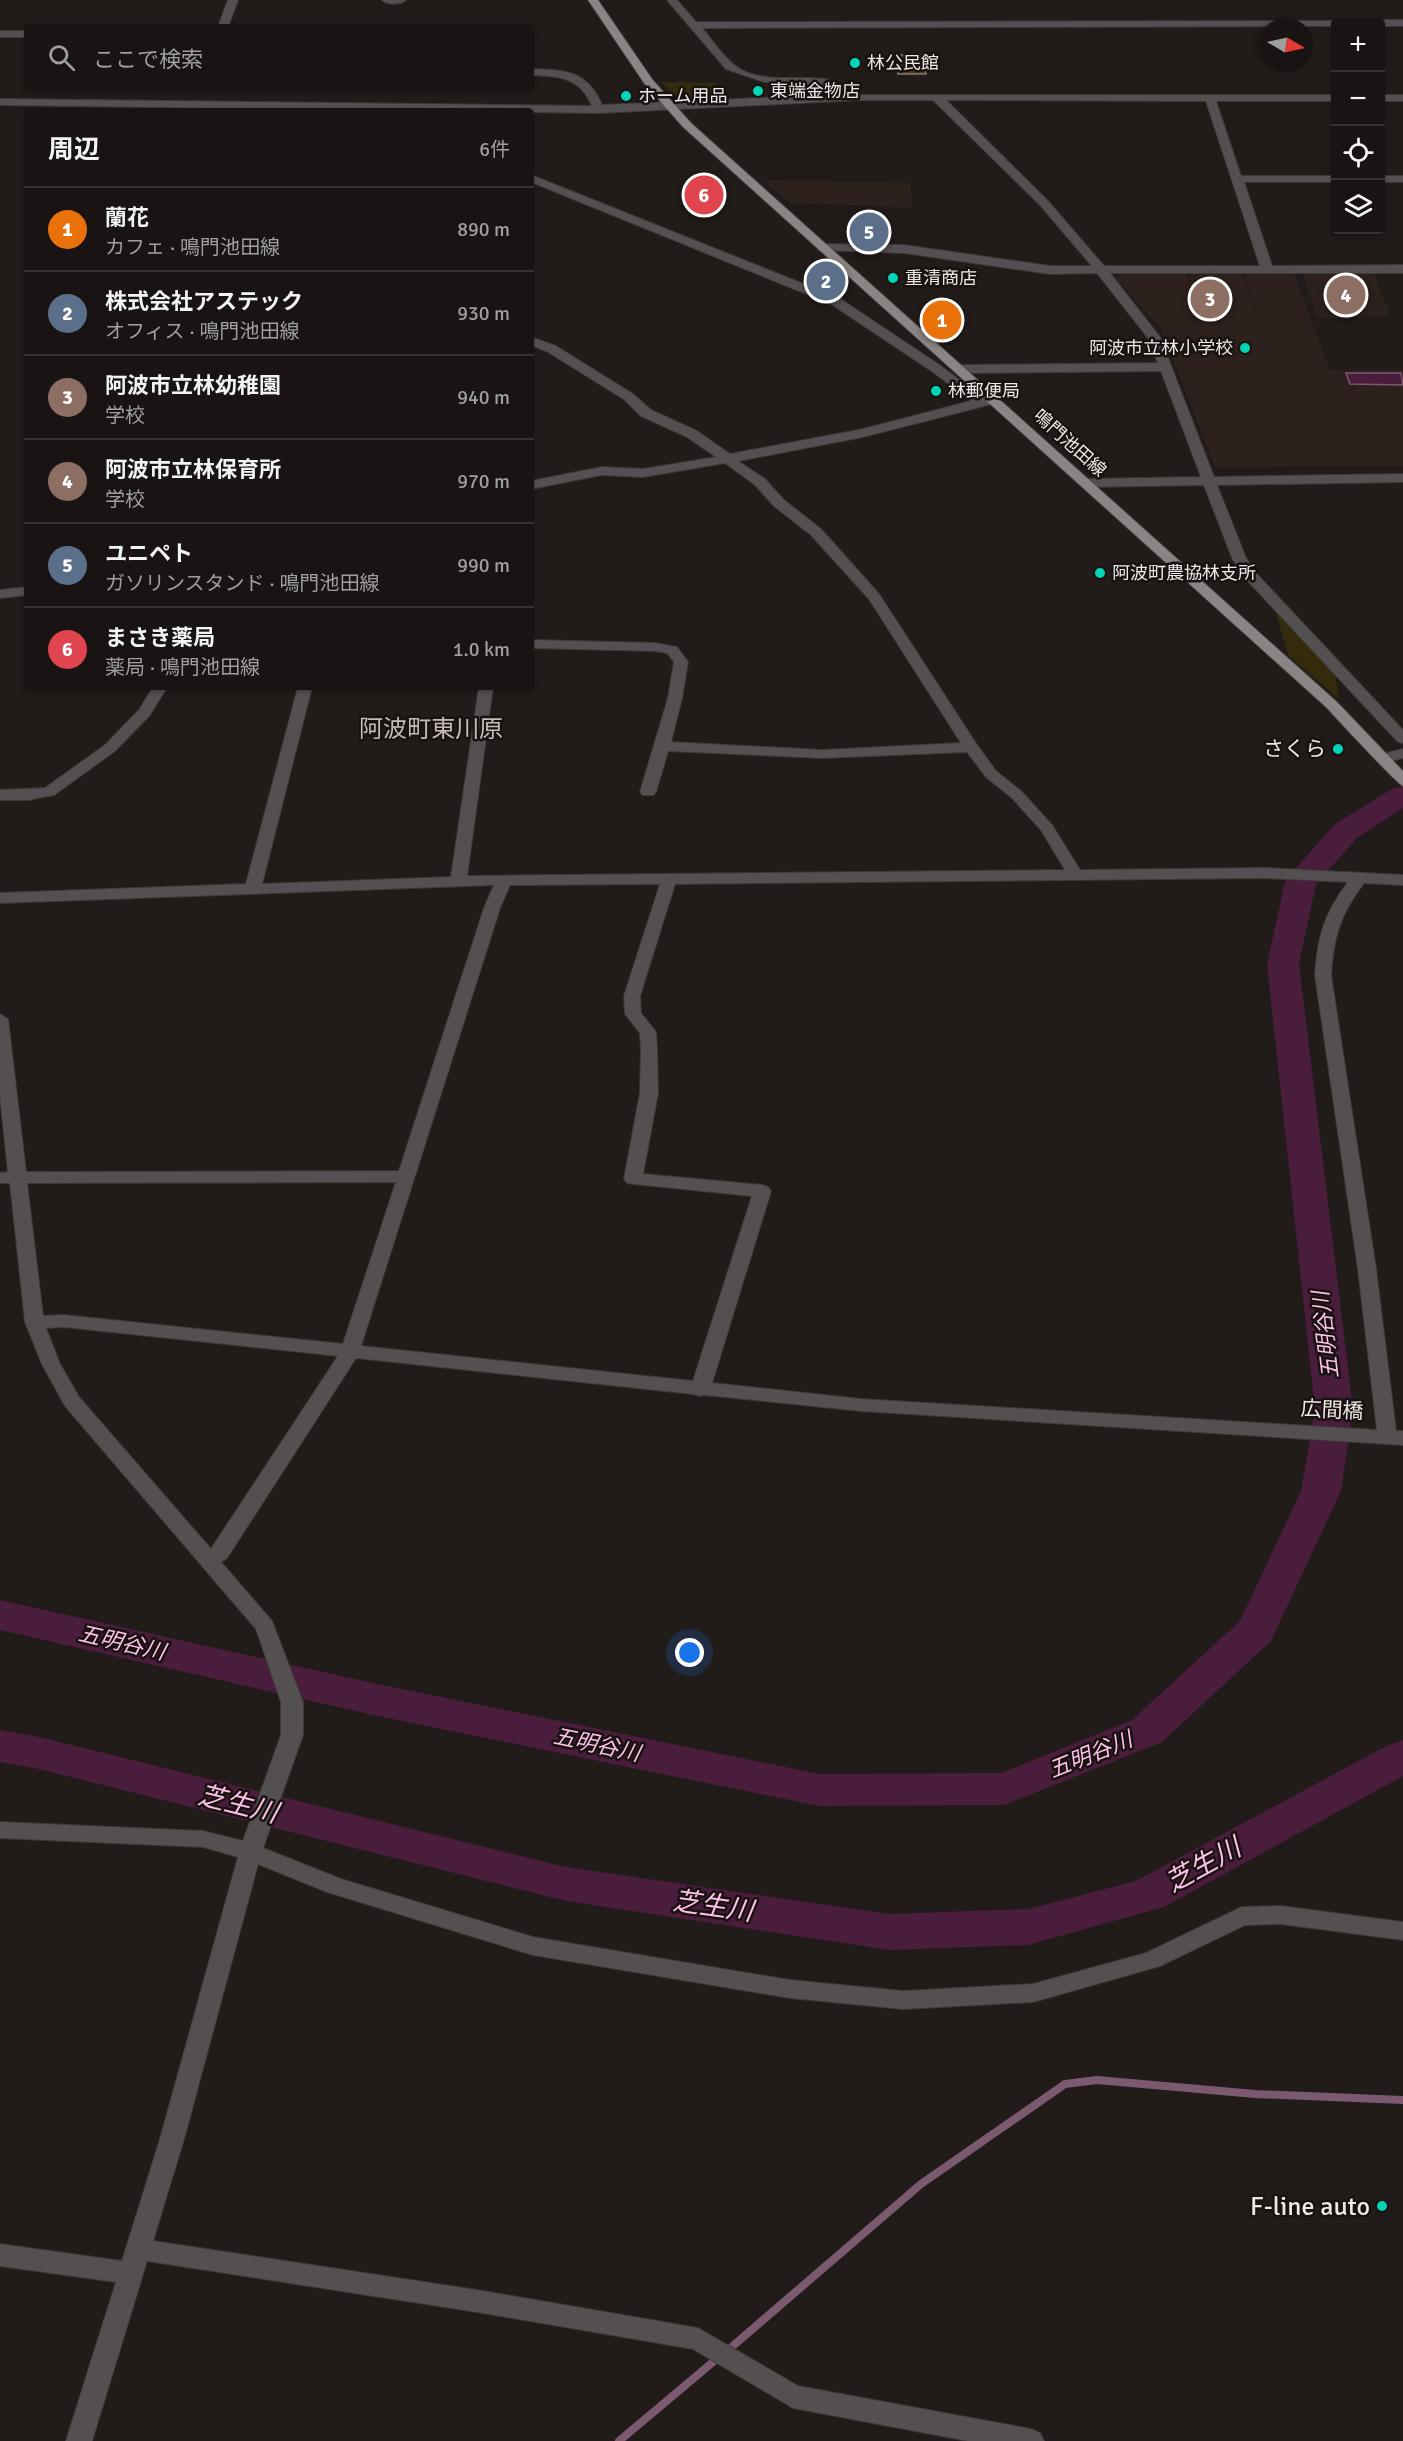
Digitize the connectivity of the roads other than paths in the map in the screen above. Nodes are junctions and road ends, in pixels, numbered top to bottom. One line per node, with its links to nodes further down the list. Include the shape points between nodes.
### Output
1 (233, 0): 2 (street); 10 (street)
2 (242, 0)
3 (387, 0): 4 (street)
4 (401, 0)
5 (593, 0): 22 (main road, 鳴門池田線, via 648,81)
6 (672, 0): 11 (street)
7 (1331, 23): 11 (street)
8 (1385, 23): 9 (street)
9 (1403, 23)
10 (224, 24)
11 (693, 25): 15 (street, via 730,67 742,74 777,81 826,82 832,87)
12 (0, 34): 13 (street)
13 (24, 34)
14 (534, 72): 25 (street, via 571,76 583,82 592,91)
15 (831, 98): 16 (street); 22 (street)
16 (937, 98): 17 (street); 34 (street, via 1044,203)
17 (1210, 98): 18 (street); 29 (street)
18 (1331, 98)
19 (1385, 98): 20 (street)
20 (1403, 98)
21 (0, 102): 23 (street, via 196,100)
22 (671, 106): 25 (street); 31 (main road, 鳴門池田線)
23 (370, 108)
24 (534, 110): 25 (street)
25 (599, 110)
26 (1385, 178): 27 (street)
27 (1403, 178)
28 (534, 179): 38 (street, via 835,301)
29 (1237, 179): 30 (street); 33 (street)
30 (1331, 179)
31 (822, 248): 34 (street, via 904,249 1020,267); 37 (main road, 鳴門池田線)
32 (1403, 269): 33 (street)
33 (1267, 270): 34 (street)
34 (1102, 271): 36 (street, via 1154,337)
35 (534, 342): 39 (street, via 552,349 629,397 646,413 692,434)
36 (1166, 367): 37 (street); 41 (street)
37 (958, 369): 38 (main road, 鳴門池田線)
38 (987, 402): 39 (street, via 863,433); 42 (main road, 鳴門池田線)
39 (726, 459): 43 (street, via 643,473 602,471); 52 (street, via 760,482 779,503 816,532 874,597)
40 (1403, 478): 41 (street)
41 (1209, 480): 42 (street); 50 (street, via 1239,558 1251,576)
42 (1085, 483): 54 (main road, 鳴門池田線, via 1332,705)
43 (534, 484)
44 (24, 591): 45 (street)
45 (0, 594)
46 (534, 644): 51 (street, via 672,650 681,662)
47 (158, 690): 57 (street, via 145,712 110,748 49,792)
48 (304, 690): 64 (street)
49 (486, 690): 62 (street)
50 (1403, 739)
51 (662, 746): 52 (street, via 822,754); 56 (street)
52 (971, 747): 58 (street, via 991,774 1047,828)
53 (1403, 753): 54 (street)
54 (1384, 758): 55 (main road, 鳴門池田線)
55 (1398, 776)
56 (648, 792)
57 (0, 795)
58 (1076, 876): 59 (street); 60 (street)
59 (1354, 877): 61 (street); 72 (street, via 1326,934 1323,975)
60 (669, 879): 63 (street); 71 (street, via 632,996 633,1014 648,1032 649,1049 649,1093 633,1179 762,1191)
61 (1403, 880)
62 (458, 881): 63 (street); 64 (street)
63 (504, 881): 67 (street, via 488,919)
64 (252, 890): 65 (street)
65 (0, 898)
66 (0, 1019): 68 (street)
67 (407, 1176): 68 (street); 70 (street)
68 (9, 1178): 69 (street)
69 (34, 1322): 70 (street, 広間橋, via 64,1320); 73 (street, via 72,1401)
70 (350, 1352): 71 (street, 広間橋); 73 (street, via 220,1553)
71 (700, 1390): 72 (street, 広間橋, via 861,1405)
72 (1389, 1437)
73 (208, 1560): 75 (street, via 265,1626 292,1702 292,1735)
74 (0, 1830): 75 (street)
75 (254, 1841): 76 (street, via 335,1886 533,1946 790,1989 903,2000 1033,1994 1152,1960 1242,1916 1281,1915); 77 (street)
76 (1403, 1931)
77 (139, 2248): 79 (street); 81 (street, via 699,2339 793,2397)
78 (0, 2255): 79 (street)
79 (131, 2273): 80 (street)
80 (79, 2441)
81 (1031, 2441)

